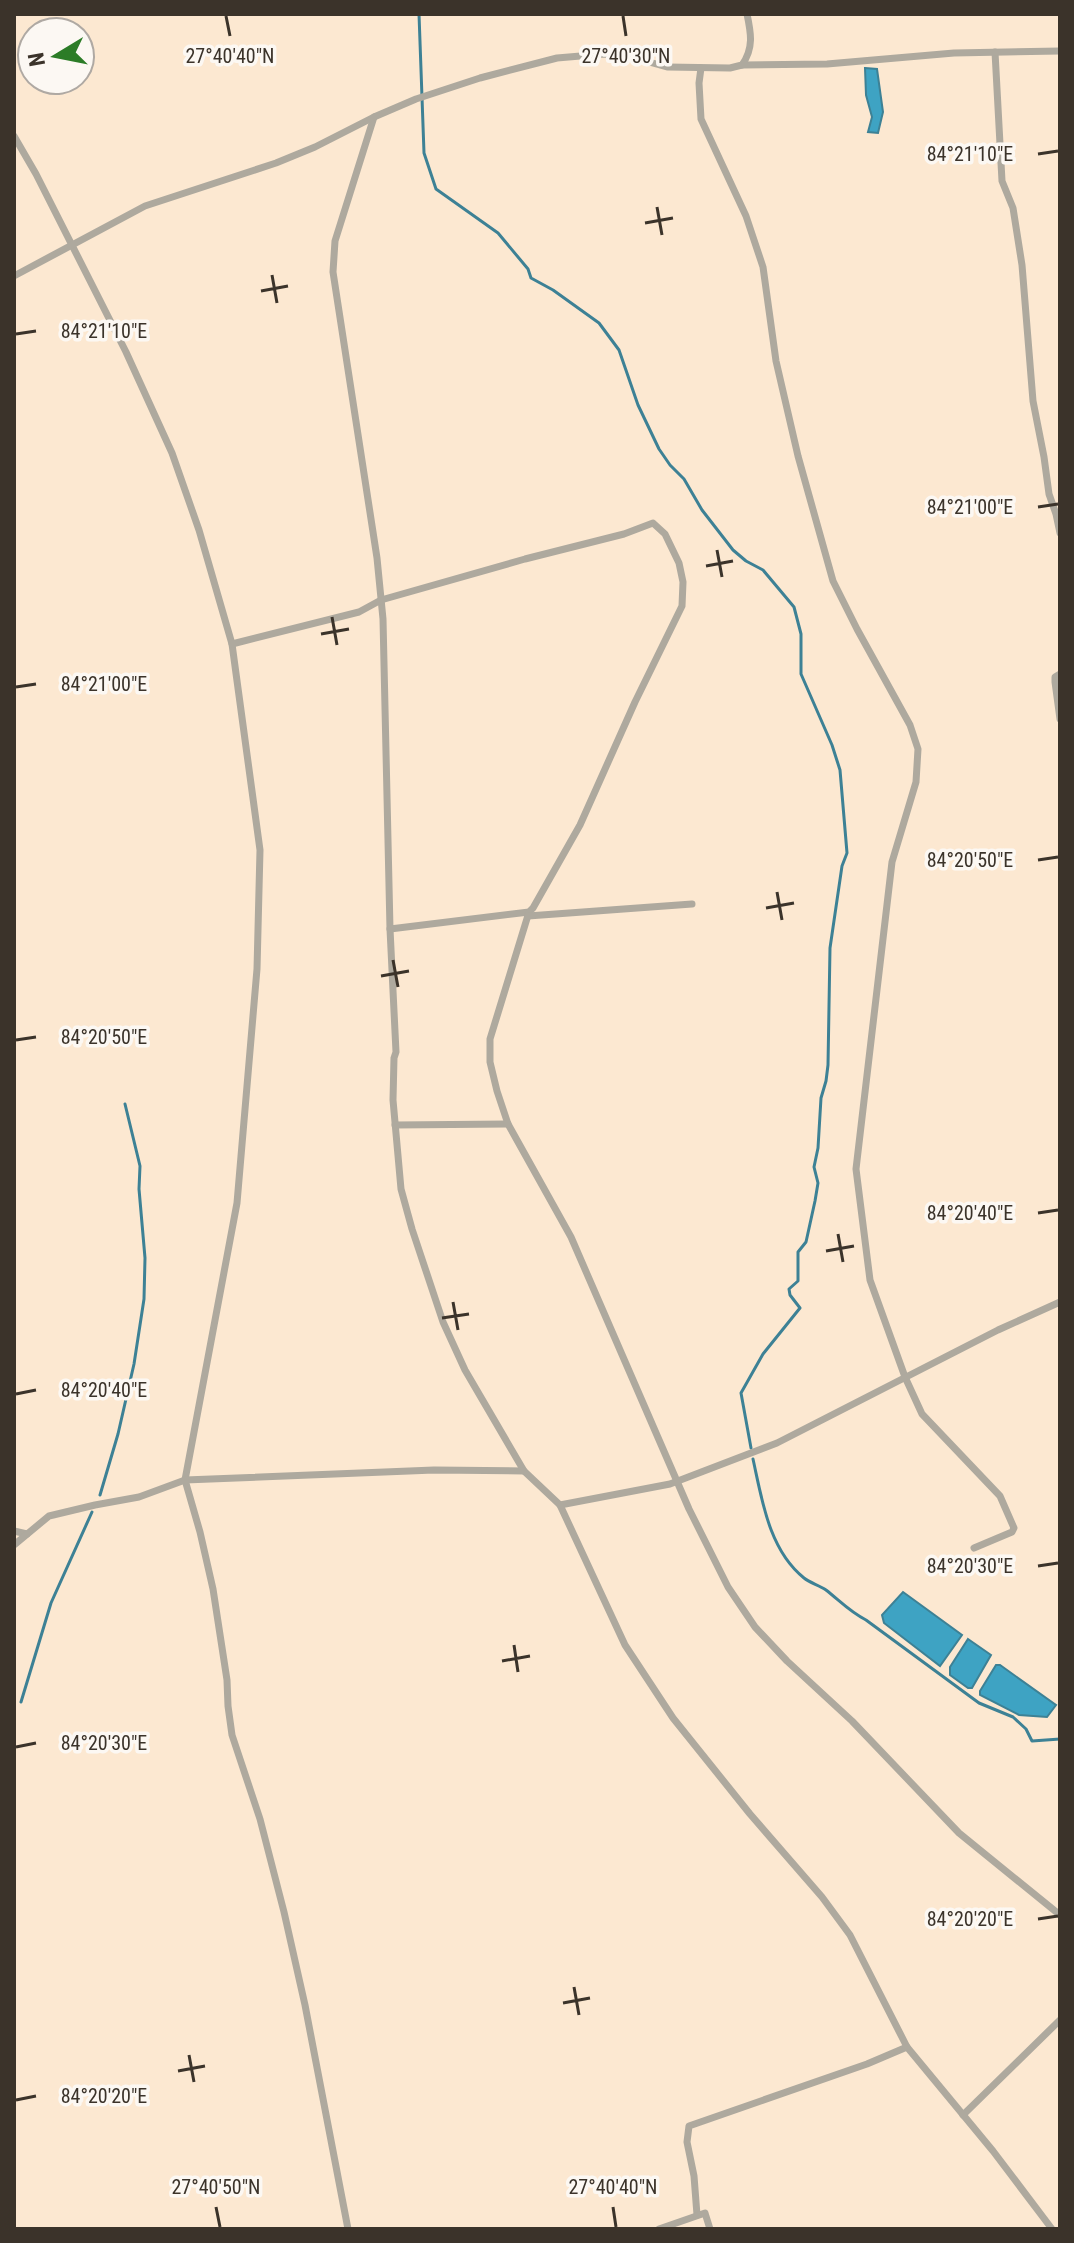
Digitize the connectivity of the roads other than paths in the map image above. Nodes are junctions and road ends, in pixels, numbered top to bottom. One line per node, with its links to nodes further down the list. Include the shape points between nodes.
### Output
1 (747, 14): 4 (street, via 752,45)
2 (1060, 51): 3 (street)
3 (995, 52): 4 (street); 10 (street, via 1002,181 1013,208 1033,401)
4 (742, 65): 5 (street)
5 (701, 68): 6 (street, via 667,67 622,55 557,58 425,95); 21 (street, via 701,119 746,216 763,267 791,429 833,581 918,749 916,782 892,862 856,1169 870,1280)
6 (374, 117): 8 (street, via 276,163 145,206); 11 (street, via 335,241 333,272)
7 (14, 136): 8 (street)
8 (72, 246): 9 (street); 12 (street, via 172,453)
9 (14, 276)
10 (1060, 533)
11 (381, 600): 12 (street, via 359,612); 16 (street, via 653,523 665,534 679,563 682,606 580,825); 17 (street)
12 (232, 644): 23 (street, via 260,850 257,969 237,1203)
13 (1060, 674): 14 (street, via 1055,677)
14 (1060, 719)
15 (692, 904): 16 (street)
16 (528, 914): 17 (street); 18 (street, via 490,1039 490,1062)
17 (390, 929): 19 (street)
18 (508, 1124): 19 (street); 24 (street, via 571,1237)
19 (395, 1125): 22 (street, via 401,1189 443,1322)
20 (1060, 1302): 21 (street)
21 (905, 1377): 24 (street, via 777,1443); 29 (street, via 926,1419 1000,1496 1014,1528)
22 (524, 1471): 23 (street); 25 (street)
23 (185, 1480): 27 (street, via 139,1497 49,1516); 35 (street, via 213,1589 232,1735 284,1912)
24 (678, 1481): 25 (street); 30 (street, via 722,1576 755,1627 959,1833)
25 (560, 1505): 32 (street, via 625,1645 673,1718 850,1935)
26 (14, 1531): 27 (street)
27 (27, 1534): 28 (street)
28 (14, 1545)
29 (974, 1548)
30 (1059, 1913)
31 (1060, 2020): 33 (street)
32 (907, 2047): 33 (street); 34 (street, via 689,2126)
33 (963, 2115): 38 (street)
34 (697, 2215): 36 (street); 37 (street, via 705,2213)
35 (348, 2229)
36 (659, 2229)
37 (710, 2229)
38 (1052, 2229)

